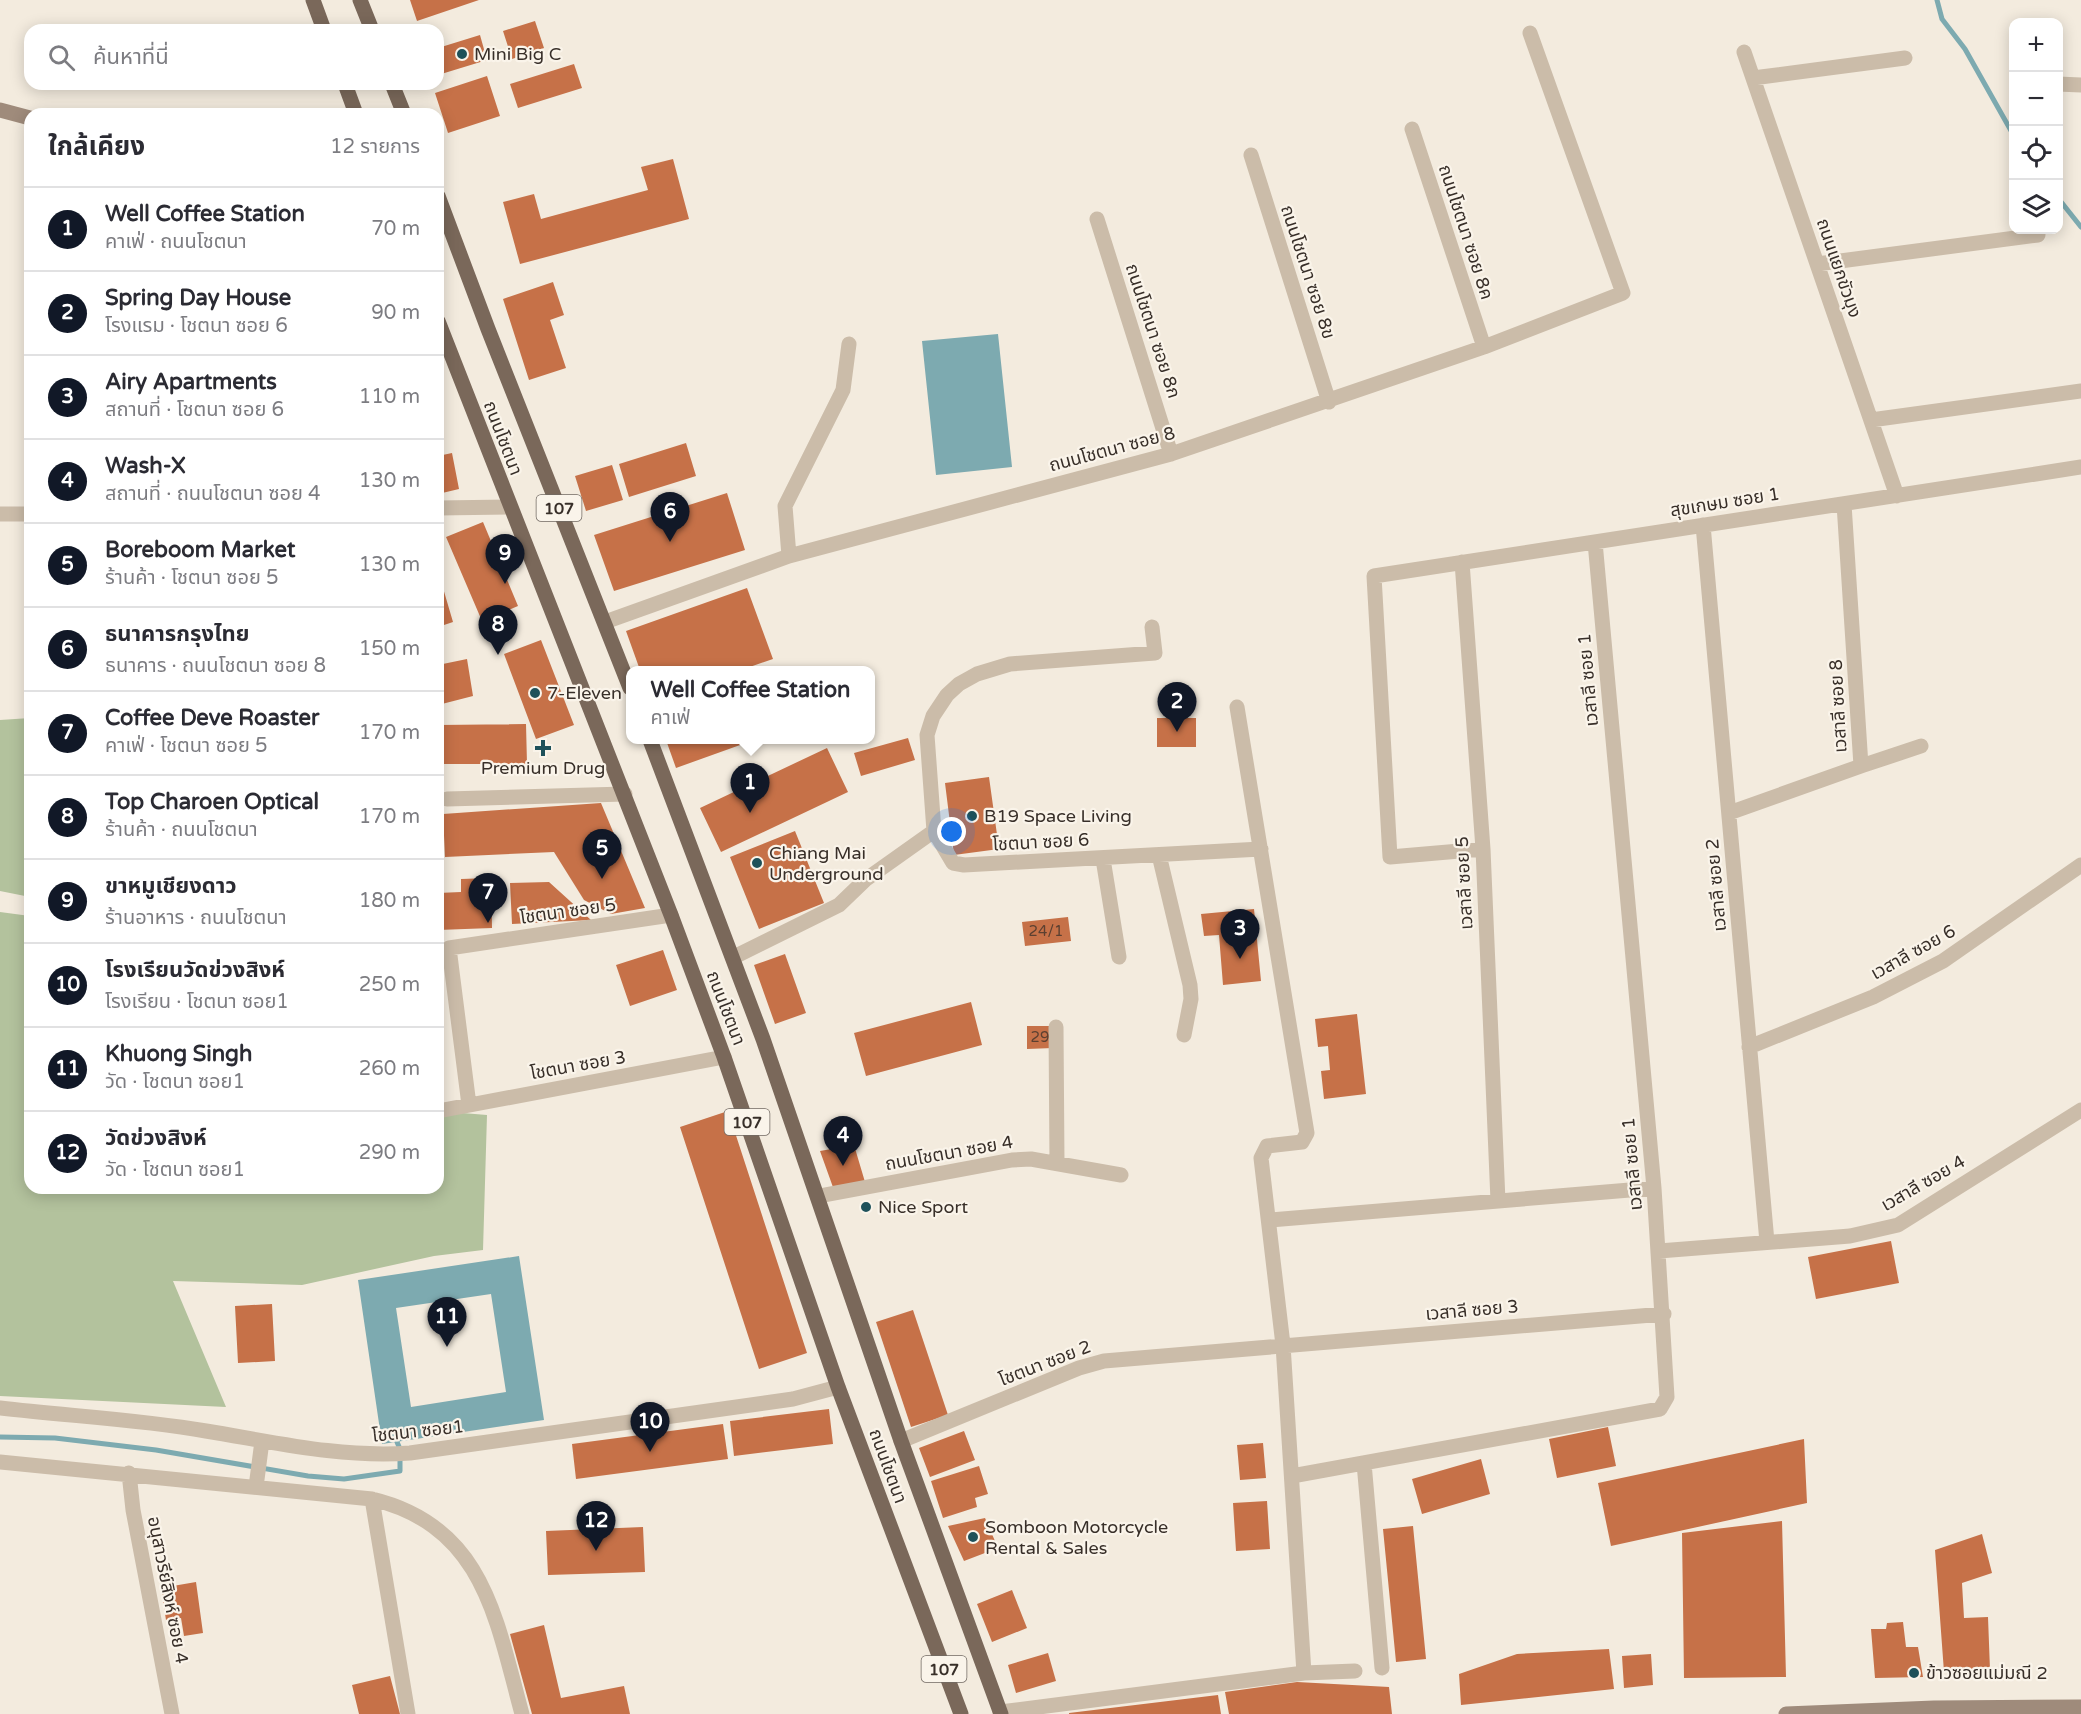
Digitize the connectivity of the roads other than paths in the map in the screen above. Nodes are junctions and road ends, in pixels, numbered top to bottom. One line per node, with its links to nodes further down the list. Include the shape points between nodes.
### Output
1 (312, 0): 3 (main road)
2 (360, 0): 4 (main road)
3 (322, 24)
4 (370, 24)
5 (1530, 33): 25 (street, ถนนโชตนา ซอย 8, via 1623,293)
6 (1744, 52): 8 (street, ถนนแยกขัวมุง)
7 (1905, 58): 8 (street)
8 (1753, 78): 22 (street, ถนนแยกขัวมุง)
9 (2063, 84): 10 (street)
10 (2081, 85)
11 (347, 90): 13 (main road)
12 (395, 90): 14 (main road)
13 (353, 108)
14 (402, 108)
15 (0, 110): 16 (main road)
16 (24, 116)
17 (1412, 129): 25 (street, ถนนโชตนา ซอย 8ค)
18 (1251, 155): 27 (street, ถนนโชตนา ซอย 8ข)
19 (444, 212): 41 (main road, ถนนโชตนา / 107)
20 (1097, 219): 29 (street, ถนนโชตนา ซอย 8ก)
21 (2038, 236): 22 (street)
22 (1817, 264): 28 (street, ถนนแยกขัวมุง)
23 (444, 337): 33 (main road, ถนนโชตนา / 107)
24 (849, 344): 39 (street, via 843,390 785,506)
25 (1484, 347): 27 (street, ถนนโชตนา ซอย 8)
26 (2081, 391): 28 (street)
27 (1329, 402): 29 (street, ถนนโชตนา ซอย 8)
28 (1871, 420): 31 (street, ถนนแยกขัวมุง)
29 (1171, 454): 39 (street, ถนนโชตนา ซอย 8)
30 (2081, 467): 31 (street, สุขเกษม ซอย 1)
31 (1897, 496): 32 (street, สุขเกษม ซอย 1)
32 (1844, 504): 37 (street, สุขเกษม ซอย 1); 47 (street, เวสาลี ซอย 8)
33 (509, 507): 34 (street); 48 (main road, ถนนโชตนา / 107)
34 (444, 508)
35 (24, 513): 36 (street)
36 (0, 514)
37 (1703, 525): 38 (street, สุขเกษม ซอย 1); 50 (street, เวสาลี ซอย 2)
38 (1594, 542): 40 (street, สุขเกษม ซอย 1); 69 (street, เวสาลี ซอย 1)
39 (789, 556): 41 (street, ถนนโชตนา ซอย 8)
40 (1462, 562): 53 (street, เวสาลี ซอย 5); 53 (street, สุขเกษม ซอย 1, via 1374,576 1390,857)
41 (605, 622): 43 (main road, ถนนโชตนา / 107)
42 (1152, 627): 51 (street, via 1155,653 1010,664 977,674 947,695 933,716 927,735)
43 (626, 677)
44 (1237, 707): 52 (street)
45 (652, 744): 58 (main road, ถนนโชตนา / 107)
46 (1921, 746): 47 (street)
47 (1861, 766): 50 (street, เวสาลี ซอย 8)
48 (625, 794): 49 (street); 57 (main road, ถนนโชตนา / 107)
49 (447, 799)
50 (1729, 813): 62 (street, เวสาลี ซอย 2)
51 (934, 831): 55 (street, โชตนา ซอย 6, via 953,863 964,865); 58 (street, via 865,880 840,905)
52 (1261, 849): 54 (street, โชตนา ซอย 6); 72 (street, via 1307,1133 1302,1142 1267,1146 1261,1158)
53 (1483, 849): 71 (street, เวสาลี ซอย 5)
54 (1159, 855): 55 (street, โชตนา ซอย 6); 61 (street, via 1190,985)
55 (1103, 859): 59 (street)
56 (2081, 865): 62 (street, เวสาลี ซอย 6, via 1943,961 1873,997)
57 (671, 915): 63 (main road, ถนนโชตนา / 107); 64 (street, โชตนา ซอย 5, via 449,948)
58 (734, 957): 70 (main road, ถนนโชตนา / 107)
59 (1119, 957)
60 (1056, 1027): 67 (street)
61 (1184, 1035)
62 (1749, 1047): 73 (street, เวสาลี ซอย 2)
63 (724, 1057): 64 (street, โชตนา ซอย 3); 77 (main road, ถนนโชตนา / 107)
64 (470, 1105): 65 (street, โชตนา ซอย 3)
65 (444, 1109)
66 (2081, 1110): 73 (street, เวสาลี ซอย 4, via 1898,1225 1850,1236)
67 (1057, 1163): 68 (street, ถนนโชตนา ซอย 4); 70 (street, ถนนโชตนา ซอย 4, via 1012,1160)
68 (1121, 1175)
69 (1654, 1188): 71 (street); 74 (street, เวสาลี ซอย 1)
70 (819, 1196): 80 (main road, ถนนโชตนา / 107)
71 (1498, 1201): 72 (street)
72 (1270, 1220): 76 (street)
73 (1767, 1242): 74 (street, เวสาลี ซอย 4)
74 (1659, 1251): 75 (street, เวสาลี ซอย 1)
75 (1664, 1314): 76 (street, เวสาลี ซอย 3); 82 (street, เวสาลี ซอย 1, via 1667,1397 1660,1409)
76 (1283, 1345): 80 (street, โชตนา ซอย 2, via 1104,1361); 84 (street)
77 (838, 1387): 79 (street, โชตนา ซอย1, via 793,1399 410,1453 367,1456); 96 (main road, ถนนโชตนา / 107)
78 (0, 1408): 79 (street, โชตนา ซอย1, via 204,1430)
79 (262, 1441): 85 (street)
80 (901, 1441): 92 (main road, ถนนโชตนา / 107)
81 (0, 1462): 83 (street)
82 (1364, 1463): 84 (street, เวสาลี ซอย 1); 87 (street)
83 (129, 1473): 85 (street); 93 (street, อนุสาวรีย์สิงห์ ซอย 4)
84 (1292, 1476): 89 (street)
85 (255, 1487): 86 (street)
86 (372, 1499): 94 (street); 95 (street, via 422,1518 465,1555 489,1598)
87 (1382, 1668)
88 (1355, 1671): 89 (street)
89 (1304, 1673): 92 (street)
90 (2081, 1697): 91 (street)
91 (2074, 1707): 97 (main road)
92 (1000, 1713)
93 (172, 1714)
94 (408, 1714)
95 (522, 1714)
96 (962, 1714)
97 (1786, 1714)

